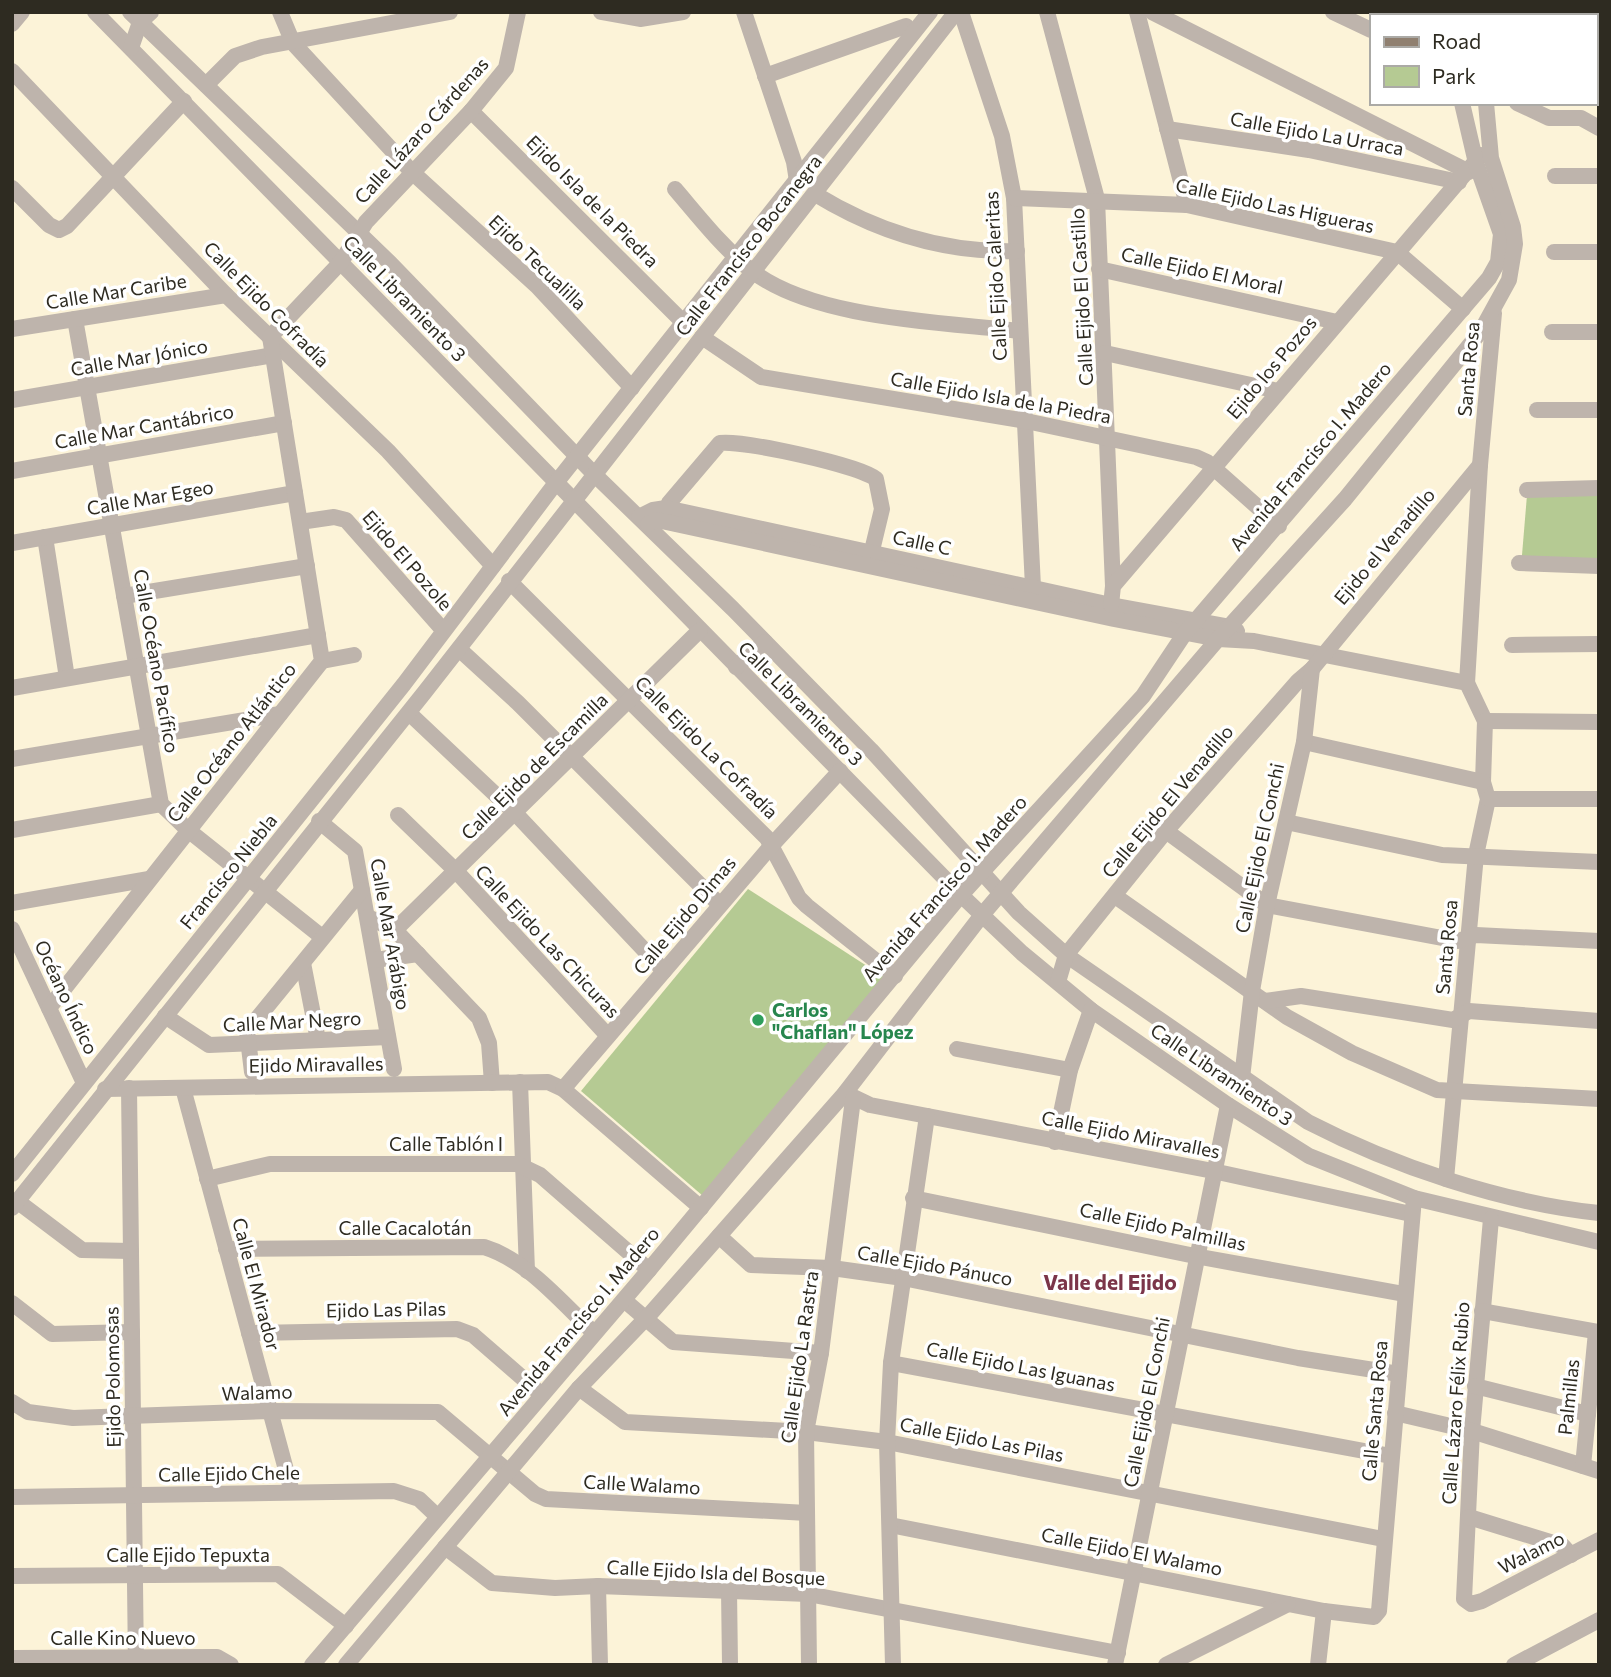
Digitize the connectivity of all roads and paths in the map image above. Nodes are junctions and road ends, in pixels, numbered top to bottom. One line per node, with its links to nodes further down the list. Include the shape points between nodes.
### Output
1 (22, 12): 16 (street)
2 (95, 12): 20 (street, Calle Libramiento 3)
3 (280, 12): 19 (street, Ejido Tecualilla)
4 (450, 12): 19 (street)
5 (518, 12): 28 (street, Calle Lázaro Cárdenas, via 506,68)
6 (601, 12): 7 (street, via 640,19)
7 (683, 12)
8 (744, 12): 22 (street)
9 (930, 12): 17 (street, Calle Francisco Bocanegra)
10 (958, 12): 40 (street, Calle Francisco Bocanegra); 41 (street, Calle Ejido Caleritas, via 1002,136)
11 (1047, 12): 42 (street, Calle Ejido El Castillo)
12 (1137, 12): 30 (street)
13 (1152, 12): 33 (street)
14 (1333, 12): 18 (street)
15 (141, 16): 20 (street); 23 (street, Calle Libramiento 3)
16 (12, 24)
17 (906, 25): 22 (street); 37 (street, Calle Francisco Bocanegra)
18 (1370, 30)
19 (293, 43): 23 (street, via 234,56); 32 (street, Ejido Tecualilla)
20 (131, 48): 24 (street, Calle Libramiento 3)
21 (12, 71): 36 (street, Calle Ejido Cofradía)
22 (765, 76): 37 (street)
23 (206, 85): 44 (street, Calle Libramiento 3)
24 (184, 101): 36 (street); 50 (street, Calle Libramiento 3)
25 (1462, 105): 33 (street, Avenida Francisco I. Madero)
26 (1486, 105): 31 (street)
27 (1521, 105): 29 (street, via 1549,118 1581,118)
28 (471, 111): 32 (street, Calle Lázaro Cárdenas); 58 (street, Ejido Isla de la Piedra)
29 (1599, 128)
30 (1167, 129): 33 (street, Calle Ejido La Urraca); 43 (street)
31 (1488, 144): 33 (street, Ejido los Pozos); 55 (street, via 1515,244 1509,280)
32 (412, 172): 44 (street, Calle Lázaro Cárdenas); 68 (street, Ejido Tecualilla, via 537,286)
33 (1468, 172): 46 (street, Ejido los Pozos); 54 (street, Avenida Francisco I. Madero, via 1501,234 1501,246 1489,278)
34 (1555, 176): 35 (street)
35 (1599, 176)
36 (113, 177): 38 (street, via 59,230); 53 (street, Calle Ejido Cofradía)
37 (797, 181): 49 (street, Calle Francisco Bocanegra)
38 (12, 188)
39 (675, 190): 49 (street)
40 (815, 194): 45 (street, via 855,218 906,236 974,251); 52 (street, Calle Francisco Bocanegra)
41 (1014, 198): 42 (street, Calle Ejido Las Higueras); 45 (street, Calle Ejido Caleritas)
42 (1097, 199): 43 (street, Calle Ejido Las Higueras); 51 (street, Calle Ejido El Castillo)
43 (1187, 205): 46 (street, Calle Ejido Las Higueras)
44 (359, 234): 50 (street, Calle Lázaro Cárdenas); 77 (street, Calle Libramiento 3)
45 (1017, 251): 60 (street, Calle Ejido Caleritas)
46 (1397, 252): 54 (street, Calle Ejido Las Higueras); 57 (street, Ejido los Pozos)
47 (1553, 252): 48 (street)
48 (1599, 252)
49 (737, 258): 52 (street); 58 (street, Calle Francisco Bocanegra)
50 (341, 262): 63 (street, Calle Lázaro Cárdenas); 82 (street, Calle Libramiento 3)
51 (1099, 269): 57 (street, Calle Ejido El Moral); 65 (street, Calle Ejido El Castillo)
52 (754, 273): 60 (street, via 804,299 890,316); 64 (street, Calle Francisco Bocanegra)
53 (226, 295): 56 (street, Calle Mar Caribe); 63 (street, Calle Ejido Cofradía)
54 (1463, 309): 90 (street, Avenida Francisco I. Madero)
55 (1495, 310): 78 (street, Santa Rosa); 104 (street, via 1345,499)
56 (75, 319): 59 (street, Calle Mar Caribe); 67 (street, Calle Océano Pacífico)
57 (1337, 322): 69 (street, Ejido los Pozos)
58 (684, 323): 68 (street, Calle Francisco Bocanegra)
59 (12, 329)
60 (1019, 331): 73 (street, Calle Ejido Caleritas)
61 (1552, 332): 62 (street)
62 (1599, 332)
63 (270, 337): 66 (street, Calle Océano Atlántico); 96 (street, Calle Ejido Cofradía, via 388,451)
64 (702, 337): 73 (street, Calle Ejido Isla de la Piedra, via 761,377); 81 (street, Calle Francisco Bocanegra)
65 (1105, 353): 69 (street); 75 (street, Calle Ejido El Castillo)
66 (273, 355): 67 (street, Calle Mar Jónico); 74 (street, Calle Océano Atlántico)
67 (87, 387): 70 (street, Calle Mar Jónico); 76 (street, Calle Océano Pacífico)
68 (632, 387): 77 (street, Calle Francisco Bocanegra)
69 (1278, 391): 79 (street, Ejido los Pozos)
70 (12, 400)
71 (1537, 410): 72 (street)
72 (1599, 410)
73 (1026, 421): 75 (street, Calle Ejido Isla de la Piedra); 101 (street, Calle Ejido Caleritas)
74 (284, 424): 76 (street, Calle Mar Cantábrico); 85 (street, Calle Océano Atlántico)
75 (1108, 438): 79 (street, Calle Ejido Isla de la Piedra, via 1196,457); 99 (street, Calle Ejido El Castillo)
76 (99, 455): 80 (street, Calle Mar Cantábrico); 89 (street, Calle Océano Pacífico)
77 (579, 457): 81 (street, Calle Libramiento 3); 82 (street, Calle Francisco Bocanegra)
78 (1480, 465): 117 (street, Ejido el Venadillo); 121 (street, Santa Rosa)
79 (1213, 468): 90 (street, Calle Ejido Isla de la Piedra); 99 (street, Ejido los Pozos)
80 (12, 471)
81 (596, 475): 86 (street, Calle Francisco Bocanegra); 87 (street, Calle Libramiento 3)
82 (555, 484): 86 (street, Calle Libramiento 3); 96 (street, Calle Francisco Bocanegra)
83 (1599, 488): 84 (street)
84 (1527, 490)
85 (295, 493): 88 (street, Calle Océano Atlántico); 89 (street, Calle Mar Egeo)
86 (572, 502): 98 (street, Calle Francisco Bocanegra); 107 (street, Calle Libramiento 3)
87 (654, 518): 93 (street, Calle C); 93 (street, via 720,443 828,462 868,472 876,479 883,509); 111 (street, Calle Libramiento 3)
88 (300, 522): 95 (street, Calle Océano Atlántico); 106 (street, Ejido El Pozole, via 334,517 346,520)
89 (111, 525): 91 (street, Calle Mar Egeo); 102 (street, Calle Océano Pacífico)
90 (1279, 526): 105 (street, Avenida Francisco I. Madero)
91 (45, 537): 92 (street, Calle Mar Egeo); 120 (street)
92 (12, 543)
93 (870, 559): 100 (street, Calle C)
94 (1519, 563): 97 (street)
95 (306, 566): 102 (street); 108 (street, Calle Océano Atlántico)
96 (493, 566): 106 (street, Francisco Niebla)
97 (1599, 566)
98 (509, 581): 114 (street, Francisco Niebla); 123 (street, Calle Ejido La Cofradía)
99 (1113, 586): 103 (street)
100 (1002, 587): 101 (street, Calle C); 105 (street, Calle C)
101 (1033, 587): 103 (street, Calle C)
102 (124, 596): 118 (street, Calle Océano Pacífico)
103 (1111, 605): 105 (street, Calle C)
104 (1231, 627): 105 (street); 109 (street); 110 (street)
105 (1191, 628): 109 (street); 148 (street, Avenida Francisco I. Madero, via 1143,695)
106 (443, 630): 150 (street, Francisco Niebla)
107 (700, 630): 119 (street, Calle Libramiento 3); 123 (street, Calle Ejido de Escamilla)
108 (318, 635): 116 (street, Calle Océano Atlántico); 118 (street)
109 (1218, 639): 110 (street); 153 (street)
110 (1254, 641): 117 (street)
111 (765, 642): 119 (street); 148 (street, Calle Libramiento 3)
112 (1599, 644): 113 (street)
113 (1512, 645)
114 (459, 649): 124 (street, Francisco Niebla); 130 (street)
115 (354, 656): 116 (street)
116 (322, 661): 125 (street, Calle Océano Atlántico)
117 (1316, 662): 121 (street); 129 (street, Calle Ejido El Conchi); 143 (street, Calle Ejido El Venadillo)
118 (136, 666): 120 (street); 128 (street, Calle Océano Pacífico)
119 (736, 667): 132 (street, Calle Libramiento 3)
120 (66, 678): 122 (street)
121 (1466, 683): 126 (street)
122 (12, 688)
123 (630, 700): 130 (street, Calle Ejido de Escamilla); 144 (street, Calle Ejido La Cofradía)
124 (409, 713): 137 (street); 139 (street, Francisco Niebla)
125 (280, 714): 128 (street); 142 (street, Calle Océano Atlántico)
126 (1485, 721): 127 (street); 133 (street, Santa Rosa)
127 (1599, 722)
128 (149, 737): 131 (street); 136 (street, Calle Océano Pacífico)
129 (1304, 742): 133 (street); 140 (street, Calle Ejido El Conchi)
130 (572, 757): 137 (street, Calle Ejido de Escamilla); 157 (street)
131 (12, 759)
132 (839, 771): 144 (street, Calle Ejido Dimas); 154 (street, Calle Libramiento 3)
133 (1483, 782): 134 (street, Santa Rosa)
134 (1488, 799): 135 (street); 145 (street, Santa Rosa)
135 (1599, 799)
136 (162, 804): 141 (street); 142 (street)
137 (516, 814): 147 (street, Calle Ejido de Escamilla); 170 (street)
138 (398, 815): 147 (street, Calle Ejido Las Chicuras)
139 (319, 821): 151 (street, Calle Mar Arábigo, via 355,851); 152 (street, Francisco Niebla)
140 (1286, 822): 145 (street, via 1442,855); 158 (street, Calle Ejido El Conchi)
141 (12, 830)
142 (188, 830): 149 (street, Calle Océano Atlántico); 150 (street)
143 (1166, 831): 155 (street, Calle Ejido El Venadillo); 158 (street)
144 (772, 845): 157 (street, Calle Ejido Dimas); 171 (street, Calle Ejido La Cofradía, via 799,898)
145 (1476, 855): 146 (street); 164 (street, Santa Rosa)
146 (1599, 862)
147 (456, 872): 162 (street, Calle Ejido de Escamilla); 179 (street, Calle Ejido Las Chicuras)
148 (982, 873): 153 (street, Calle Libramiento 3); 154 (street, Avenida Francisco I. Madero)
149 (149, 879): 156 (street); 174 (street, Calle Océano Atlántico)
150 (250, 879): 152 (street); 189 (street, Francisco Niebla)
151 (362, 890): 160 (street, Calle Mar Arábigo); 163 (street)
152 (266, 892): 163 (street); 177 (street, Francisco Niebla)
153 (1001, 893): 159 (street); 167 (street, Calle Libramiento 3)
154 (961, 895): 159 (street, Calle Libramiento 3); 171 (street, Avenida Francisco I. Madero)
155 (1115, 896): 167 (street, Calle Ejido El Venadillo); 173 (street)
156 (12, 903)
157 (720, 905): 170 (street, Calle Ejido Dimas)
158 (1267, 905): 164 (street, via 1458,941); 173 (street, Calle Ejido El Conchi)
159 (982, 915): 172 (street, Calle Libramiento 3); 196 (street)
160 (368, 918): 162 (street); 168 (street, Calle Mar Arábigo)
161 (12, 929): 174 (street, Océano Índico)
162 (395, 930): 166 (street)
163 (322, 937): 169 (street)
164 (1468, 938): 165 (street); 176 (street, Santa Rosa)
165 (1599, 941)
166 (418, 954): 168 (street); 190 (street, via 479,1018 489,1043)
167 (1066, 955): 172 (street, Calle Ejido El Venadillo); 187 (street, Calle Libramiento 3)
168 (375, 960): 180 (street, Calle Mar Arábigo)
169 (303, 963): 181 (street); 182 (street, via 247,1031)
170 (664, 971): 179 (street, Calle Ejido Dimas)
171 (895, 976): 209 (street, Avenida Francisco I. Madero)
172 (1058, 982): 175 (street, Calle Libramiento 3)
173 (1258, 996): 176 (street, via 1301,996 1453,1020); 187 (street, Calle Ejido El Conchi); 195 (street, via 1352,1054)
174 (49, 1008): 189 (street, Océano Índico)
175 (1091, 1010): 185 (street); 198 (street, Calle Libramiento 3)
176 (1462, 1015): 178 (street, via 1469,1011); 195 (street, Santa Rosa)
177 (165, 1016): 182 (street, Calle Mar Negro, via 209,1045); 191 (street, Francisco Niebla)
178 (1599, 1021)
179 (608, 1036): 194 (street, Calle Ejido Dimas)
180 (388, 1037): 181 (street, Calle Mar Negro); 184 (street, Calle Mar Arábigo)
181 (318, 1040): 182 (street, Calle Mar Negro)
182 (249, 1044): 186 (street)
183 (957, 1049): 185 (street)
184 (394, 1069)
185 (1070, 1070): 200 (street)
186 (252, 1072)
187 (1242, 1078): 205 (street, Calle Libramiento 3, via 1343,1140)
188 (520, 1082): 190 (street, Ejido Miravalles); 194 (street, Ejido Miravalles, via 548,1082); 201 (street)
189 (84, 1083): 203 (street)
190 (492, 1083): 193 (street, Ejido Miravalles)
191 (106, 1088): 192 (street, Ejido Miravalles); 207 (street)
192 (129, 1088): 193 (street, Ejido Miravalles); 215 (street, Ejido Polomosas)
193 (183, 1088): 204 (street, Calle El Mirador)
194 (563, 1088): 209 (street)
195 (1454, 1093): 197 (street); 205 (street, Santa Rosa)
196 (849, 1096): 199 (street, Calle Ejido Miravalles); 212 (street); 217 (street, Calle Ejido La Rastra)
197 (1599, 1098)
198 (1228, 1105): 202 (street, Calle Ejido El Conchi); 208 (street, Calle Libramiento 3, via 1309,1156)
199 (927, 1116): 200 (street, Calle Ejido Miravalles); 206 (street)
200 (1055, 1142): 202 (street, Calle Ejido Miravalles)
201 (524, 1167): 204 (street, Calle Tablón I, via 270,1164); 218 (street, Calle Tablón I, via 540,1175); 219 (street)
202 (1213, 1171): 208 (street, Calle Ejido Miravalles); 216 (street, Calle Ejido El Conchi)
203 (12, 1174)
204 (207, 1179): 214 (street, Calle El Mirador)
205 (1446, 1179): 210 (street, Calle Libramiento 3)
206 (913, 1198): 216 (street, Calle Ejido Palmillas); 220 (street)
207 (15, 1205): 215 (street, via 82,1251)
208 (1413, 1206): 211 (street, Calle Libramiento 3); 221 (street, Calle Santa Rosa)
209 (701, 1208): 218 (street, Avenida Francisco I. Madero)
210 (1599, 1213)
211 (1491, 1219): 213 (street, Calle Libramiento 3); 224 (street, Calle Lázaro Félix Rubio)
212 (719, 1236): 217 (street, Calle Ejido Pánuco, via 751,1265); 225 (street)
213 (1599, 1242)
214 (226, 1249): 219 (street, Calle Cacalotán, via 484,1247); 228 (street, Calle El Mirador)
215 (131, 1251): 226 (street, Ejido Polomosas)
216 (1195, 1256): 221 (street, Calle Ejido Palmillas); 230 (street, Calle Ejido El Conchi)
217 (832, 1268): 220 (street, Calle Ejido Pánuco); 231 (street, Calle Ejido La Rastra)
218 (649, 1270): 222 (street, Avenida Francisco I. Madero)
219 (527, 1271): 229 (street, Calle Cacalotán)
220 (903, 1278): 230 (street, Calle Ejido Pánuco); 232 (street)
221 (1404, 1294): 233 (street, Calle Santa Rosa)
222 (624, 1300): 225 (street); 229 (street, Avenida Francisco I. Madero)
223 (12, 1303): 226 (street, via 52,1334)
224 (1482, 1311): 227 (street); 234 (street, Calle Lázaro Félix Rubio)
225 (646, 1318): 231 (street, via 673,1342); 235 (street)
226 (132, 1332): 242 (street, Ejido Polomosas)
227 (1597, 1332): 241 (street, Palmillas)
228 (249, 1333): 236 (street, Ejido Las Pilas, via 457,1329 473,1335); 238 (street, Calle El Mirador)
229 (594, 1333): 236 (street, Avenida Francisco I. Madero)
230 (1180, 1335): 233 (street, Calle Ejido Pánuco); 240 (street, Calle Ejido El Conchi)
231 (821, 1353): 244 (street, Calle Ejido La Rastra)
232 (891, 1363): 240 (street, Calle Ejido Las Iguanas); 245 (street)
233 (1399, 1374): 239 (street, Calle Santa Rosa)
234 (1475, 1387): 241 (street); 243 (street, Calle Lázaro Félix Rubio)
235 (579, 1388): 244 (street, Calle Ejido Las Pilas, via 625,1422); 250 (street)
236 (542, 1395): 247 (street, Avenida Francisco I. Madero)
237 (12, 1402): 242 (street, Walamo, via 49,1418)
238 (270, 1412): 242 (street, Walamo); 247 (street, Walamo, via 438,1412); 251 (street, Calle El Mirador)
239 (1395, 1413): 243 (street); 246 (street, Calle Santa Rosa)
240 (1166, 1414): 246 (street, Calle Ejido Las Iguanas); 252 (street, Calle Ejido El Conchi)
241 (1588, 1414): 248 (street, Palmillas)
242 (133, 1417): 253 (street, Ejido Polomosas)
243 (1472, 1431): 248 (street); 257 (street, Calle Lázaro Félix Rubio)
244 (806, 1432): 245 (street, Calle Ejido Las Pilas); 255 (street, Calle Ejido La Rastra)
245 (887, 1441): 252 (street, Calle Ejido Las Pilas); 258 (street)
246 (1391, 1456): 259 (street, Calle Santa Rosa)
247 (490, 1457): 250 (street, Calle Walamo); 256 (street, Avenida Francisco I. Madero)
248 (1583, 1466): 249 (street)
249 (1599, 1471)
250 (510, 1473): 255 (street, Calle Walamo, via 535,1494 559,1501); 261 (street)
251 (292, 1492): 253 (street, Calle Ejido Chele); 256 (street, Calle Ejido Chele, via 405,1493)
252 (1150, 1493): 259 (street, Calle Ejido Las Pilas); 263 (street, Calle Ejido El Conchi)
253 (134, 1496): 254 (street, Calle Ejido Chele); 264 (street, Ejido Polomosas)
254 (12, 1497)
255 (807, 1513): 268 (street, Calle Ejido La Rastra)
256 (438, 1517): 275 (street, Avenida Francisco I. Madero)
257 (1469, 1517): 262 (street, via 1563,1546); 269 (street, Calle Lázaro Félix Rubio, via 1464,1599 1471,1604)
258 (890, 1525): 263 (street, Calle Ejido El Walamo); 271 (street)
259 (1383, 1539): 273 (street, Calle Santa Rosa, via 1379,1611)
260 (1599, 1540): 262 (street, Walamo)
261 (445, 1547): 266 (street, Calle Ejido Isla del Bosque, via 492,1583); 281 (street)
262 (1571, 1556): 269 (street, Walamo)
263 (1133, 1572): 270 (street, Calle Ejido El Walamo); 277 (street, Calle Ejido El Conchi)
264 (135, 1574): 265 (street, Calle Ejido Tepuxta); 275 (street, Calle Ejido Tepuxta, via 278,1574); 278 (street, Ejido Polomosas)
265 (12, 1576)
266 (598, 1586): 267 (street, Calle Ejido Isla del Bosque); 282 (street)
267 (729, 1590): 268 (street, Calle Ejido Isla del Bosque); 283 (street)
268 (807, 1594): 271 (street, Calle Ejido Isla del Bosque); 284 (street, Calle Ejido La Rastra)
269 (1482, 1601)
270 (1288, 1604): 272 (street, Calle Ejido El Walamo); 286 (street)
271 (893, 1611): 277 (street, Calle Ejido Isla del Bosque); 285 (street)
272 (1324, 1611): 273 (street, Calle Ejido El Walamo); 287 (street)
273 (1366, 1618)
274 (1599, 1620): 288 (street)
275 (346, 1626): 280 (street, Avenida Francisco I. Madero)
276 (12, 1658): 278 (street, Calle Kino Nuevo)
277 (1117, 1659)
278 (136, 1661): 279 (street, Calle Kino Nuevo, via 217,1657)
279 (231, 1665)
280 (312, 1665)
281 (346, 1665)
282 (600, 1665)
283 (730, 1665)
284 (809, 1665)
285 (893, 1665)
286 (1166, 1665)
287 (1318, 1665)
288 (1514, 1665)

